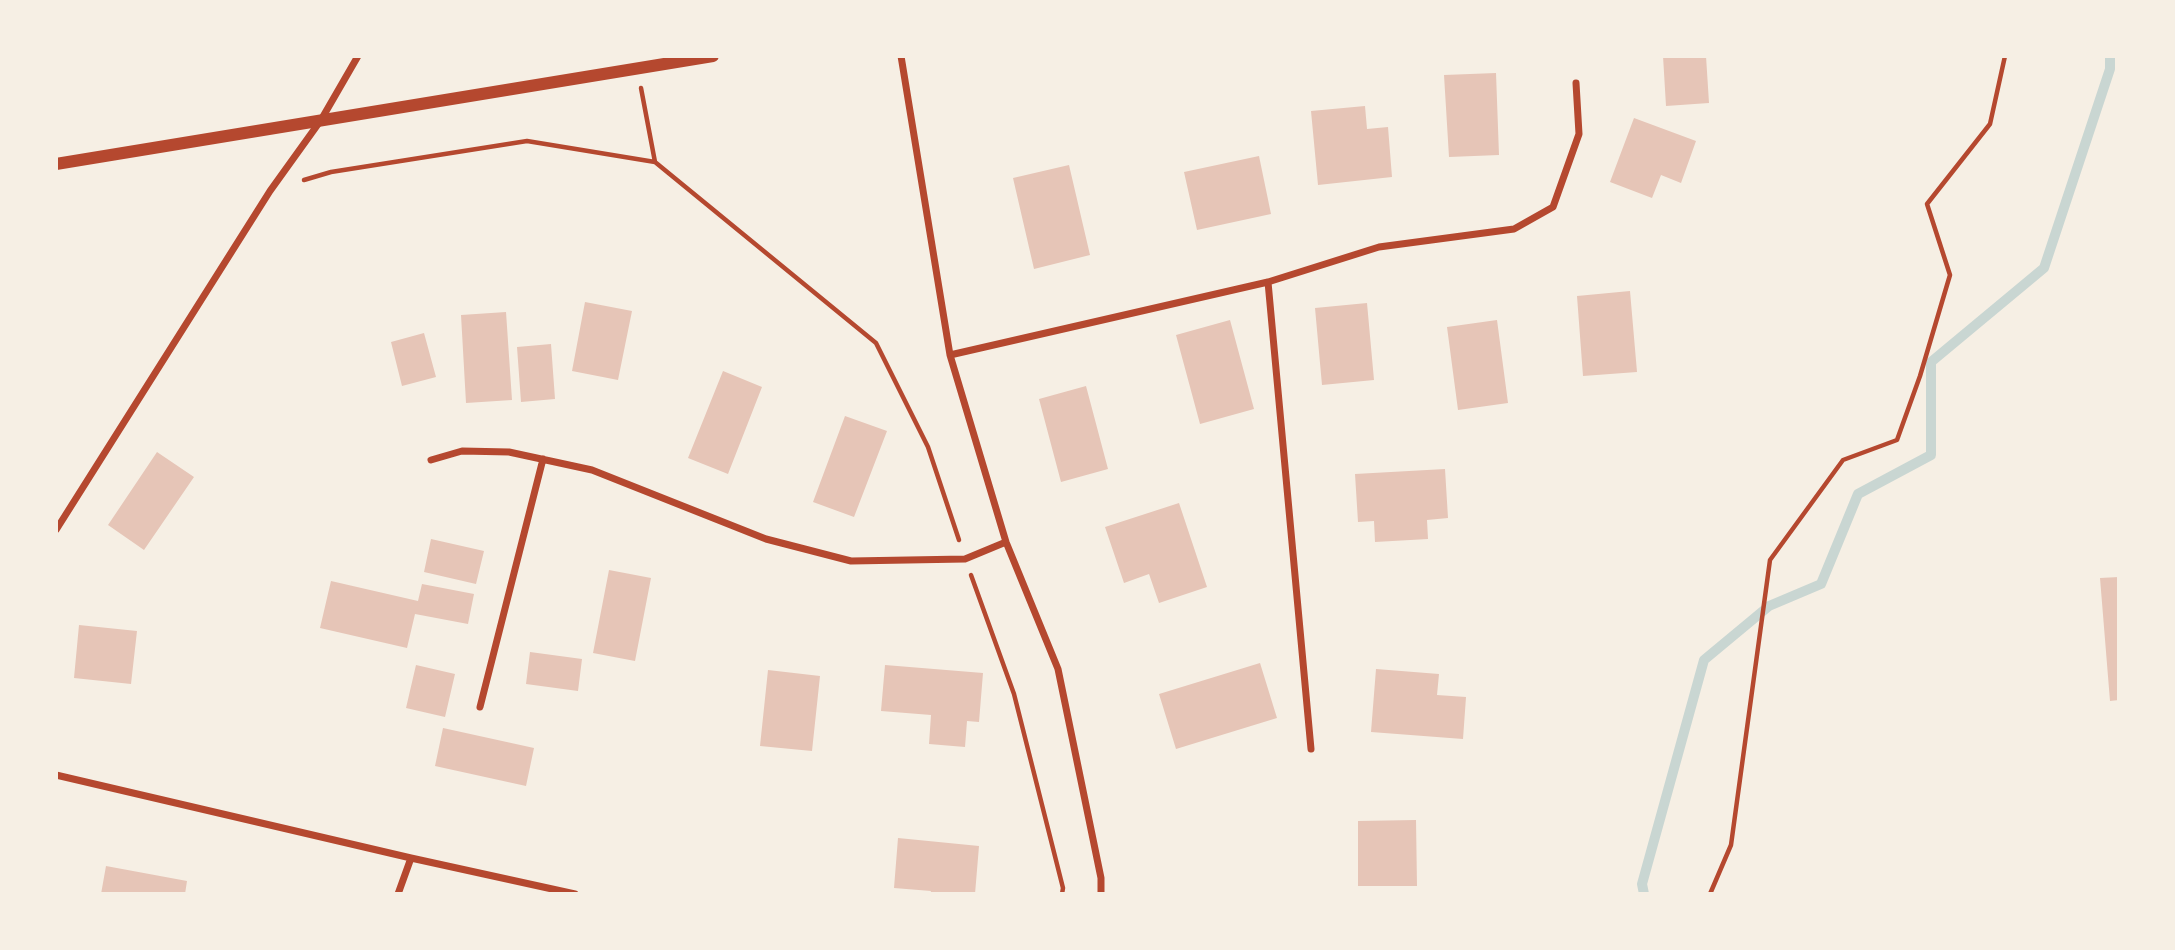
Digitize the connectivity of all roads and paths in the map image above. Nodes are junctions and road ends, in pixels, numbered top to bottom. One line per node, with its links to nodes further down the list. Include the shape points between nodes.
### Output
1 (358, 56): 7 (street)
2 (713, 56): 7 (street)
3 (901, 56): 12 (street)
4 (2005, 56): 26 (path, via 1990,124 1927,204 1950,275 1897,440 1843,460 1770,560 1731,845)
5 (640, 82): 8 (path)
6 (1576, 83): 11 (street, via 1579,134 1553,207 1514,229 1378,247)
7 (321, 120): 9 (street); 10 (street)
8 (655, 162): 10 (path, via 527,141 331,172); 17 (path, via 876,343 928,447)
9 (56, 164)
10 (270, 191): 15 (street)
11 (1268, 282): 12 (street); 19 (street)
12 (950, 355): 16 (street)
13 (543, 459): 14 (street, via 509,452 462,451); 17 (street, via 592,470 766,539 851,561); 18 (street)
14 (431, 460)
15 (56, 530)
16 (1006, 542): 17 (street); 25 (street, via 1058,669)
17 (965, 559): 24 (path, via 1014,694)
18 (480, 707)
19 (1311, 749)
20 (56, 775): 21 (street)
21 (411, 858): 22 (street); 23 (street)
22 (398, 894)
23 (575, 894)
24 (1062, 894)
25 (1101, 894)
26 (1710, 894)

